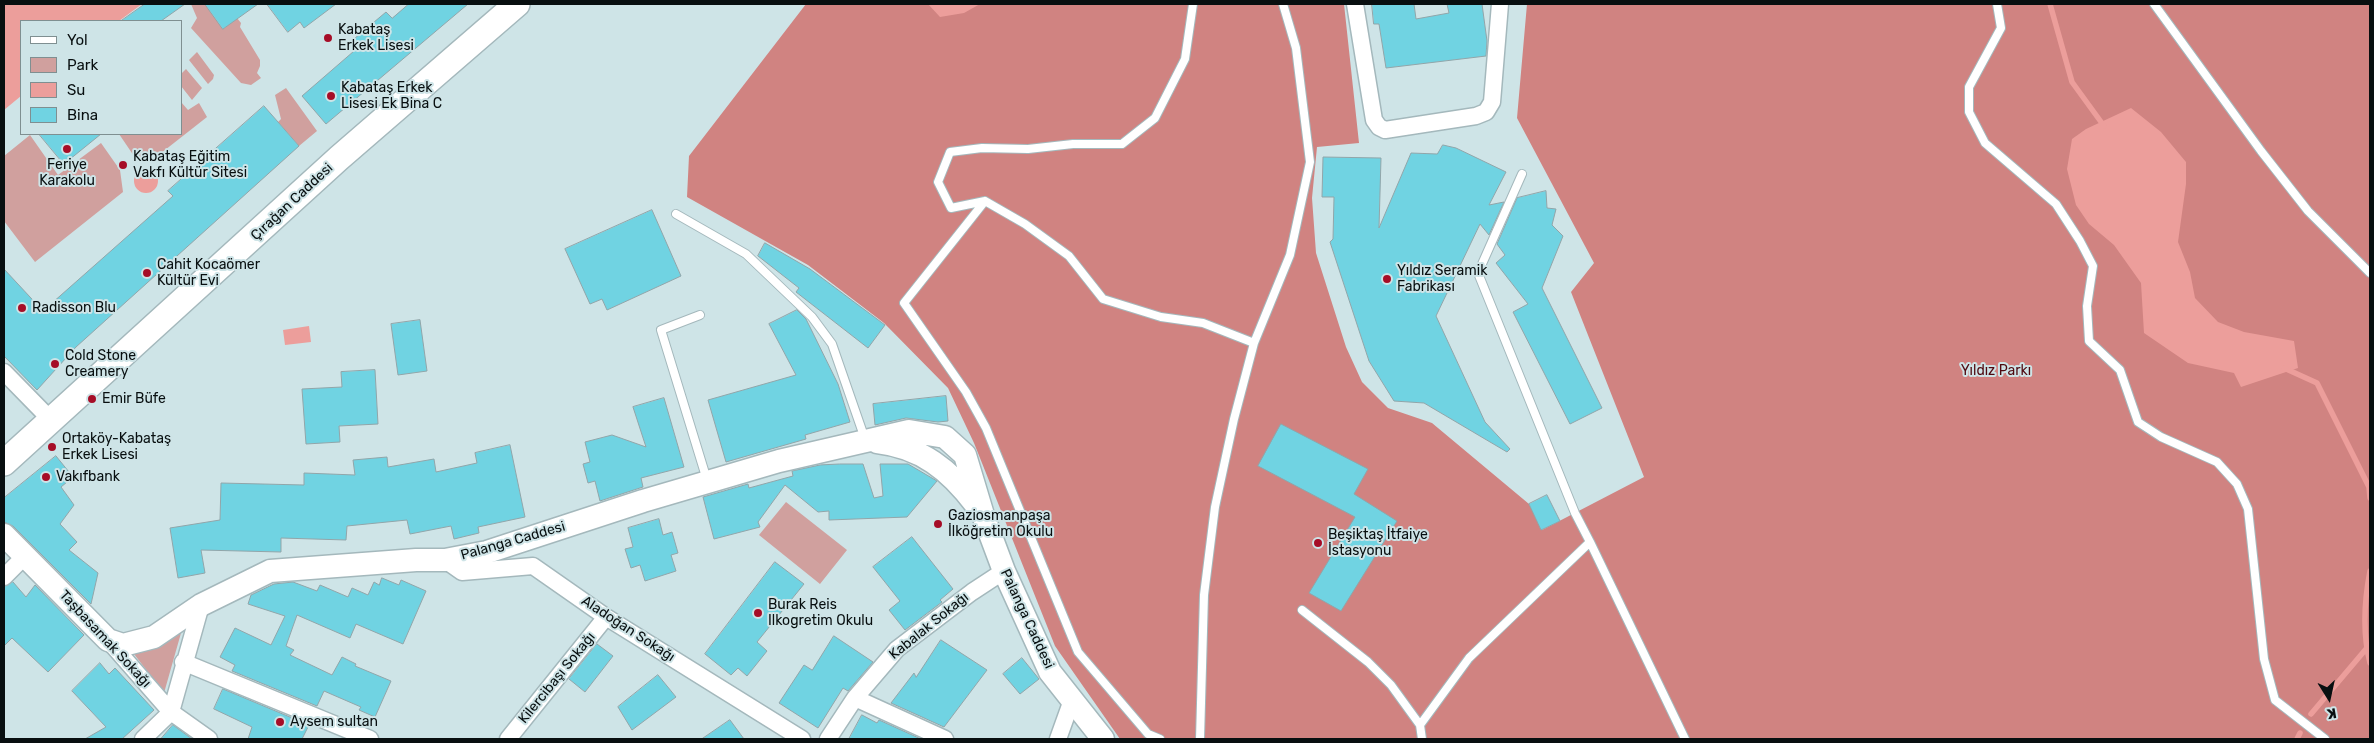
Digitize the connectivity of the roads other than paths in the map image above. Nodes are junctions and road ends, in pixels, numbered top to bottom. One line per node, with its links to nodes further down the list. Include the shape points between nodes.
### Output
1 (517, 4): 15 (main road, Çırağan Caddesi, via 339,158)
2 (1193, 4): 9 (lane, via 1185,59 1160,109 1155,118 1122,144 1074,144 1028,150 982,148 950,152 938,182 950,208)
3 (1283, 4): 13 (lane, via 1296,48 1310,162 1290,255)
4 (1355, 4): 5 (street, via 1374,120 1385,130 1486,112 1492,102)
5 (1500, 4)
6 (1997, 4): 47 (lane, via 2001,28 1969,87 1970,112 1985,142 2056,204 2080,241 2093,266 2087,306 2089,341 2120,370 2138,422 2161,437 2217,462 2237,484 2248,509 2264,659 2275,700)
7 (2154, 4): 11 (lane, via 2308,211)
8 (1522, 174): 20 (lane, via 1478,273 1575,513)
9 (985, 201): 13 (lane, via 1025,224 1069,256 1103,299 1161,317 1203,323); 43 (lane, via 904,303 966,392 986,428 1078,652 1148,734)
10 (676, 214): 16 (lane, via 746,254 812,317 832,344)
11 (2370, 273)
12 (700, 315): 18 (lane, via 661,330)
13 (1254, 343): 44 (lane, via 1216,507 1204,595)
14 (4, 372): 15 (street)
15 (51, 420): 17 (main road, Çırağan Caddesi)
16 (866, 441): 18 (main road, Palanga Caddesi); 23 (main road, Palanga Caddesi, via 899,444 924,455 958,481 983,515)
17 (4, 463)
18 (708, 482): 22 (main road, Palanga Caddesi, via 487,552)
19 (4, 535): 21 (main road, Taşbasamak Sokağı)
20 (1590, 542): 33 (lane, via 1469,658); 46 (lane)
21 (25, 556): 24 (street); 28 (main road, Taşbasamak Sokağı)
22 (445, 560): 25 (main road, Palanga Caddesi, via 270,571); 27 (street, Aladoğan Sokağı, via 462,572 533,566)
23 (1004, 571): 30 (street, Kabalak Sokağı, via 897,649); 31 (main road, Palanga Caddesi, via 1050,672)
24 (4, 577)
25 (201, 605): 28 (main road, Palanga Caddesi, via 148,639 123,645); 29 (street)
26 (1302, 610): 33 (lane, via 1368,662 1391,685)
27 (606, 617): 37 (street, Kilercibaşı Sokağı); 38 (street, Aladoğan Sokağı)
28 (108, 640): 32 (street, Taşbasamak Sokağı)
29 (183, 662): 32 (street); 36 (street)
30 (854, 698): 39 (street, Kabalak Sokağı); 40 (street)
31 (1072, 700): 41 (street); 42 (main road, Palanga Caddesi)
32 (171, 712): 34 (street); 35 (street, Taşbasamak Sokağı)
33 (1420, 725): 45 (lane)
34 (143, 739)
35 (210, 739)
36 (370, 739)
37 (508, 739)
38 (802, 739)
39 (828, 739)
40 (946, 739)
41 (1058, 739)
42 (1102, 739)
43 (1160, 739)
44 (1200, 739)
45 (1422, 739)
46 (1685, 739)
47 (2324, 739)

